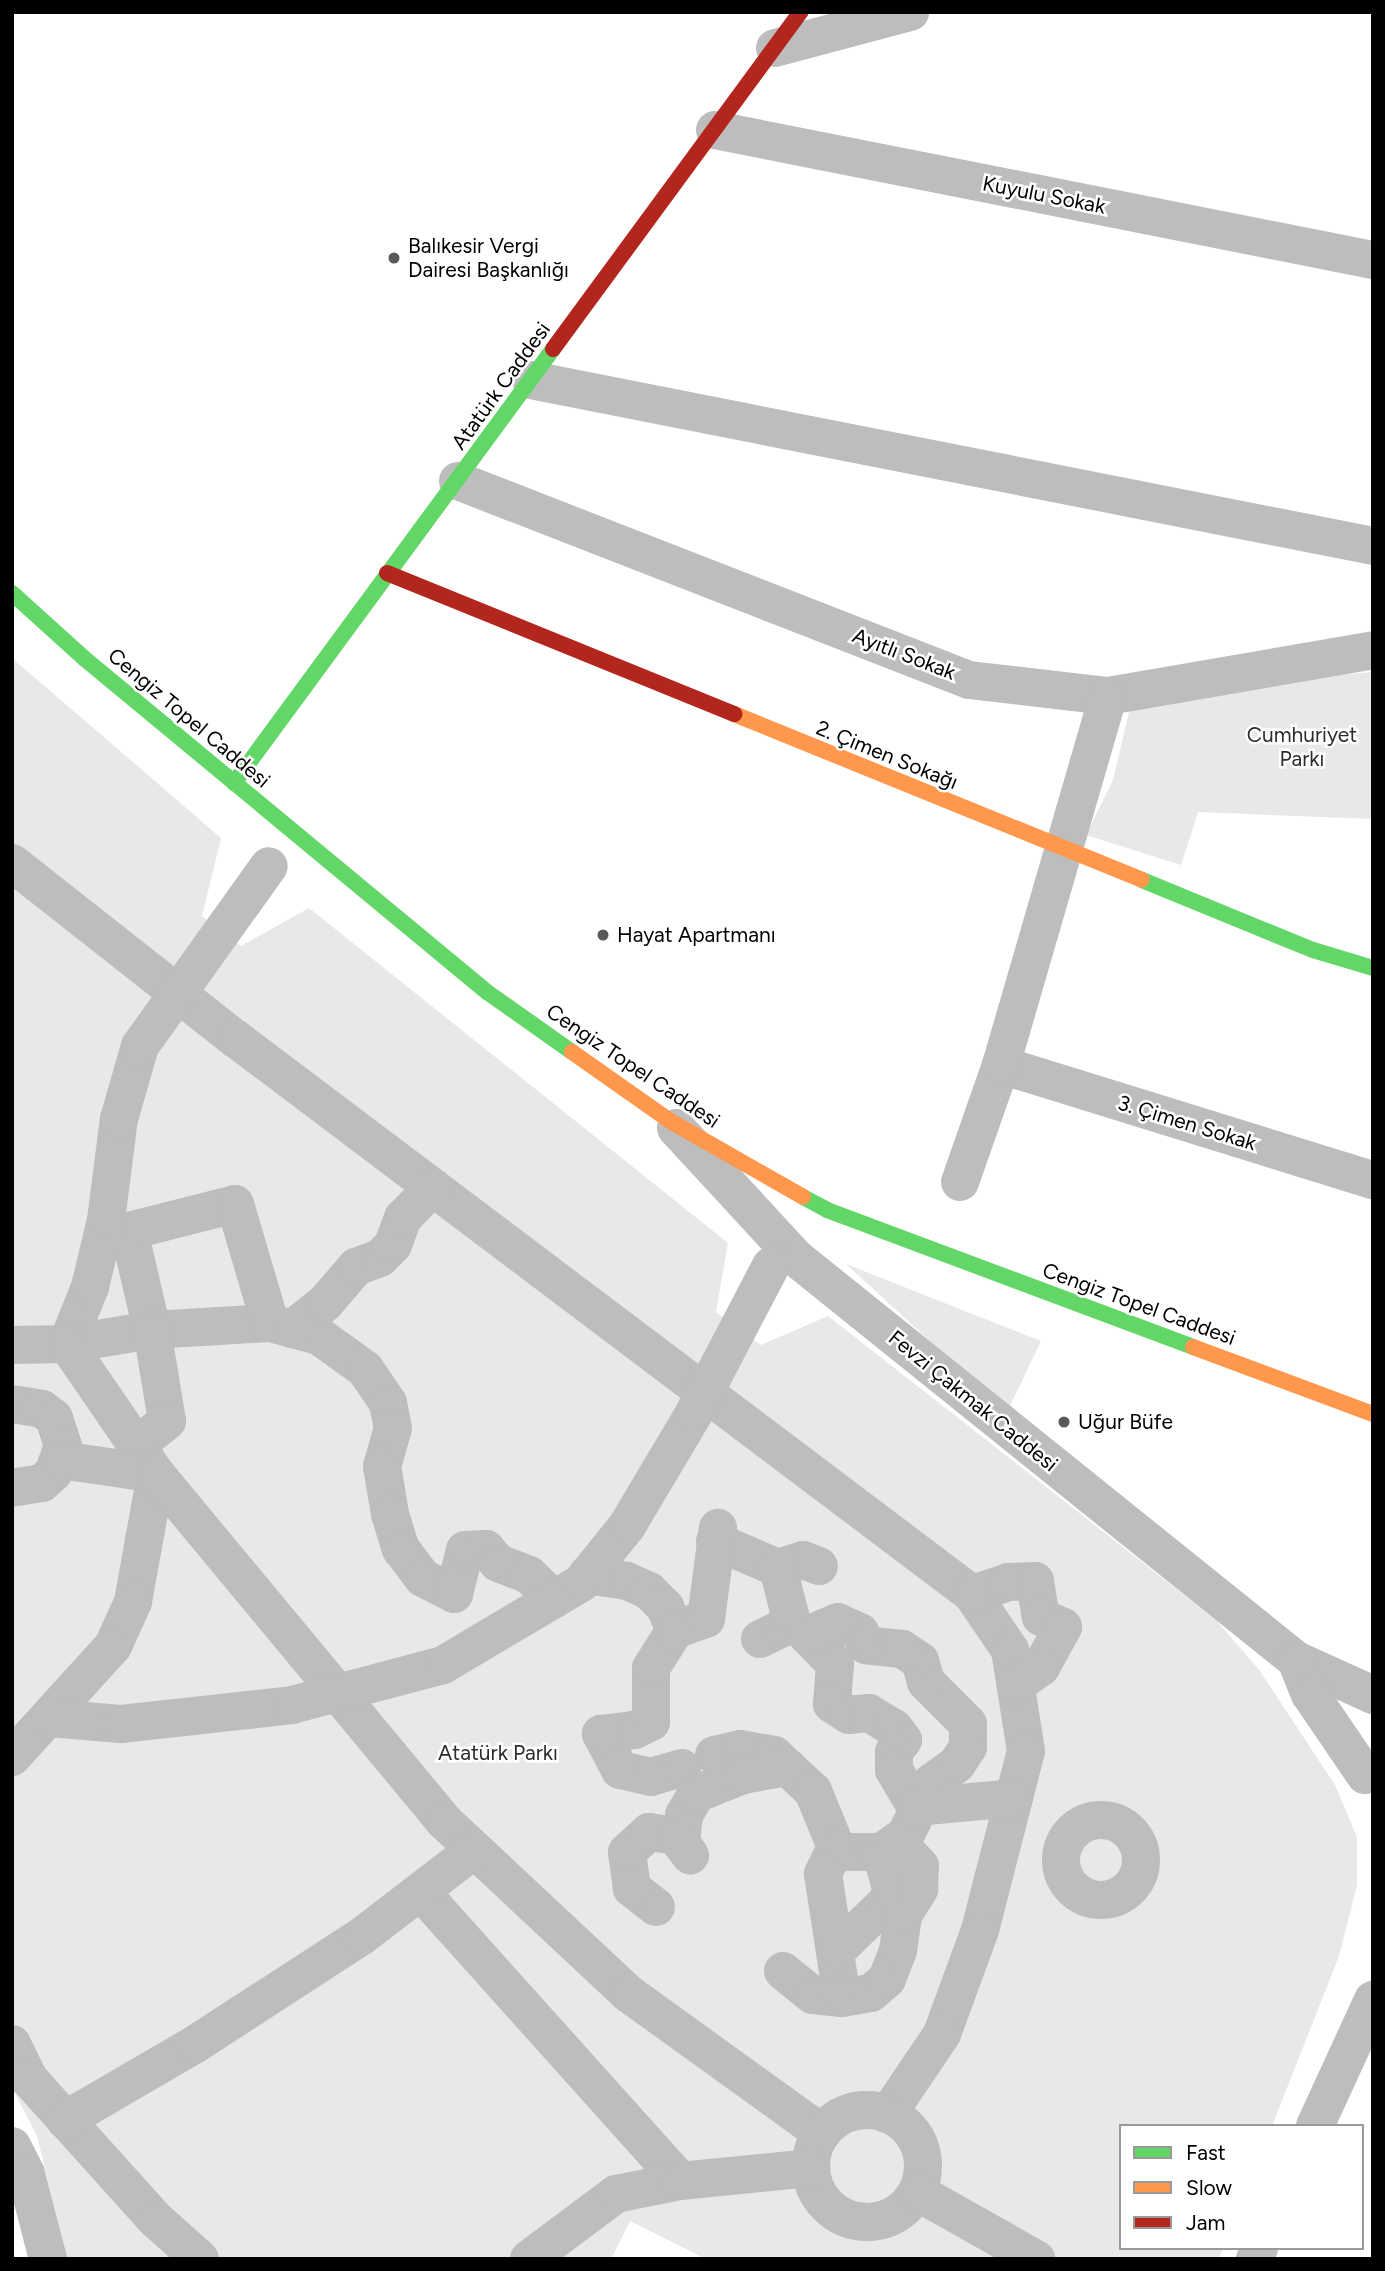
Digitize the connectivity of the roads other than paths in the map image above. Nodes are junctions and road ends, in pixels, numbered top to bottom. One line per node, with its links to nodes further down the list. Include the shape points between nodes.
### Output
1 (801, 12): 3 (street, Atatürk Caddesi)
2 (911, 12): 3 (street)
3 (775, 48): 4 (street, Atatürk Caddesi)
4 (715, 130): 5 (street, Kuyulu Sokak); 6 (street, Atatürk Caddesi)
5 (1373, 260)
6 (531, 380): 7 (street, Atatürk Caddesi); 8 (street)
7 (457, 481): 9 (street, Atatürk Caddesi); 12 (street, Ayıtlı Sokak, via 968,680)
8 (1373, 546)
9 (387, 573): 13 (street, Atatürk Caddesi); 14 (street, 2. Çimen Sokağı)
10 (12, 593): 13 (street, Cengiz Topel Caddesi)
11 (1373, 650): 12 (street, Ayıtlı Sokak)
12 (1108, 696): 14 (street)
13 (234, 783): 20 (street, Cengiz Topel Caddesi, via 487,992)
14 (1064, 850): 17 (street, 2. Çimen Sokağı, via 1313,950); 19 (street)
15 (12, 863): 18 (street)
16 (269, 866): 18 (street)
17 (1373, 968)
18 (178, 989): 23 (street, via 236,1039); 24 (street, via 140,1046 119,1119)
19 (1001, 1065): 21 (street, 3. Çimen Sokak); 22 (street)
20 (670, 1121): 32 (street, Cengiz Topel Caddesi, via 827,1210); 44 (street, Fevzi Çakmak Caddesi, via 796,1258)
21 (1373, 1180)
22 (960, 1182)
23 (433, 1187): 26 (street, via 403,1218 393,1245 380,1258 356,1267 325,1303); 30 (street)
24 (116, 1229): 26 (street, via 235,1204); 27 (street); 28 (street)
25 (771, 1266): 30 (street)
26 (281, 1326): 27 (street); 40 (street, via 319,1336 365,1369 388,1403 393,1428 382,1465 390,1514 401,1549 423,1578 454,1594 465,1550 486,1549 498,1563 529,1575)
27 (152, 1329): 28 (street); 34 (street, via 167,1421)
28 (67, 1344): 29 (street); 34 (street)
29 (12, 1346): 31 (street)
30 (703, 1391): 38 (street, via 627,1526); 39 (street)
31 (13, 1404): 33 (street, via 42,1409 54,1418 61,1431)
32 (1373, 1414)
33 (61, 1460): 34 (street); 35 (street, via 42,1483)
34 (146, 1460): 47 (street); 49 (street, via 132,1602 118,1635)
35 (12, 1488)
36 (819, 1566): 37 (street, via 803,1560)
37 (778, 1567): 41 (street, via 717,1535 706,1619); 42 (street, via 790,1615 783,1628)
38 (587, 1575): 40 (street); 41 (street, via 627,1581 649,1591 665,1607)
39 (972, 1594): 46 (street, via 1010,1650); 46 (street, via 1009,1582 1035,1581 1041,1617 1063,1627 1041,1667)
40 (554, 1599): 47 (street, via 443,1665)
41 (675, 1630): 50 (street, via 651,1668 651,1723 601,1734 620,1770 651,1777 740,1749)
42 (760, 1639)
43 (880, 1647): 45 (street, via 878,1656 850,1679); 45 (street, via 866,1645 860,1632 838,1622 807,1635 835,1664); 53 (street, via 902,1649 920,1661 926,1682 968,1724 968,1747 957,1764 932,1782)
44 (1296, 1660): 48 (street); 52 (street, via 1310,1694)
45 (835, 1683): 53 (street, via 832,1703 849,1715 869,1713 894,1728 903,1740 894,1752 894,1770)
46 (1016, 1685): 54 (street, via 1026,1751)
47 (338, 1692): 49 (street, via 292,1705 121,1724); 58 (street, via 445,1822)
48 (1373, 1695)
49 (49, 1718): 51 (street)
50 (771, 1746): 57 (street, via 813,1791); 60 (street, via 743,1775 696,1794 684,1815 686,1849 676,1836 649,1832 627,1852 632,1888)
51 (12, 1757)
52 (1370, 1775)
53 (916, 1807): 54 (street); 56 (street, via 905,1836)
54 (1010, 1813): 55 (street); 66 (street, via 980,1930 942,2034)
55 (1064, 1844)
56 (889, 1846): 57 (street, via 847,1852); 61 (street, via 889,1900); 63 (street, via 919,1866 919,1889 903,1915 898,1951 887,1979 872,1993)
57 (836, 1847): 61 (street, via 824,1874)
58 (474, 1850): 59 (street); 70 (street, via 629,1994)
59 (422, 1893): 67 (street, via 194,2045); 71 (street)
60 (656, 1908)
61 (837, 1950): 63 (street)
62 (783, 1971): 63 (street, via 813,1995)
63 (842, 1998)
64 (1373, 2000): 68 (street)
65 (12, 2044): 67 (street, via 29,2080)
66 (888, 2114): 70 (street, via 851,2112); 72 (street, via 904,2123 920,2146 923,2174)
67 (65, 2120): 74 (street, via 155,2219)
68 (1316, 2124)
69 (12, 2146): 73 (street, via 26,2174)
70 (816, 2150): 71 (street); 72 (street, via 824,2202 854,2221 891,2217)
71 (680, 2181): 75 (street, via 616,2194)
72 (918, 2192): 76 (street)
73 (48, 2259)
74 (201, 2259)
75 (529, 2259)
76 (1036, 2259)

